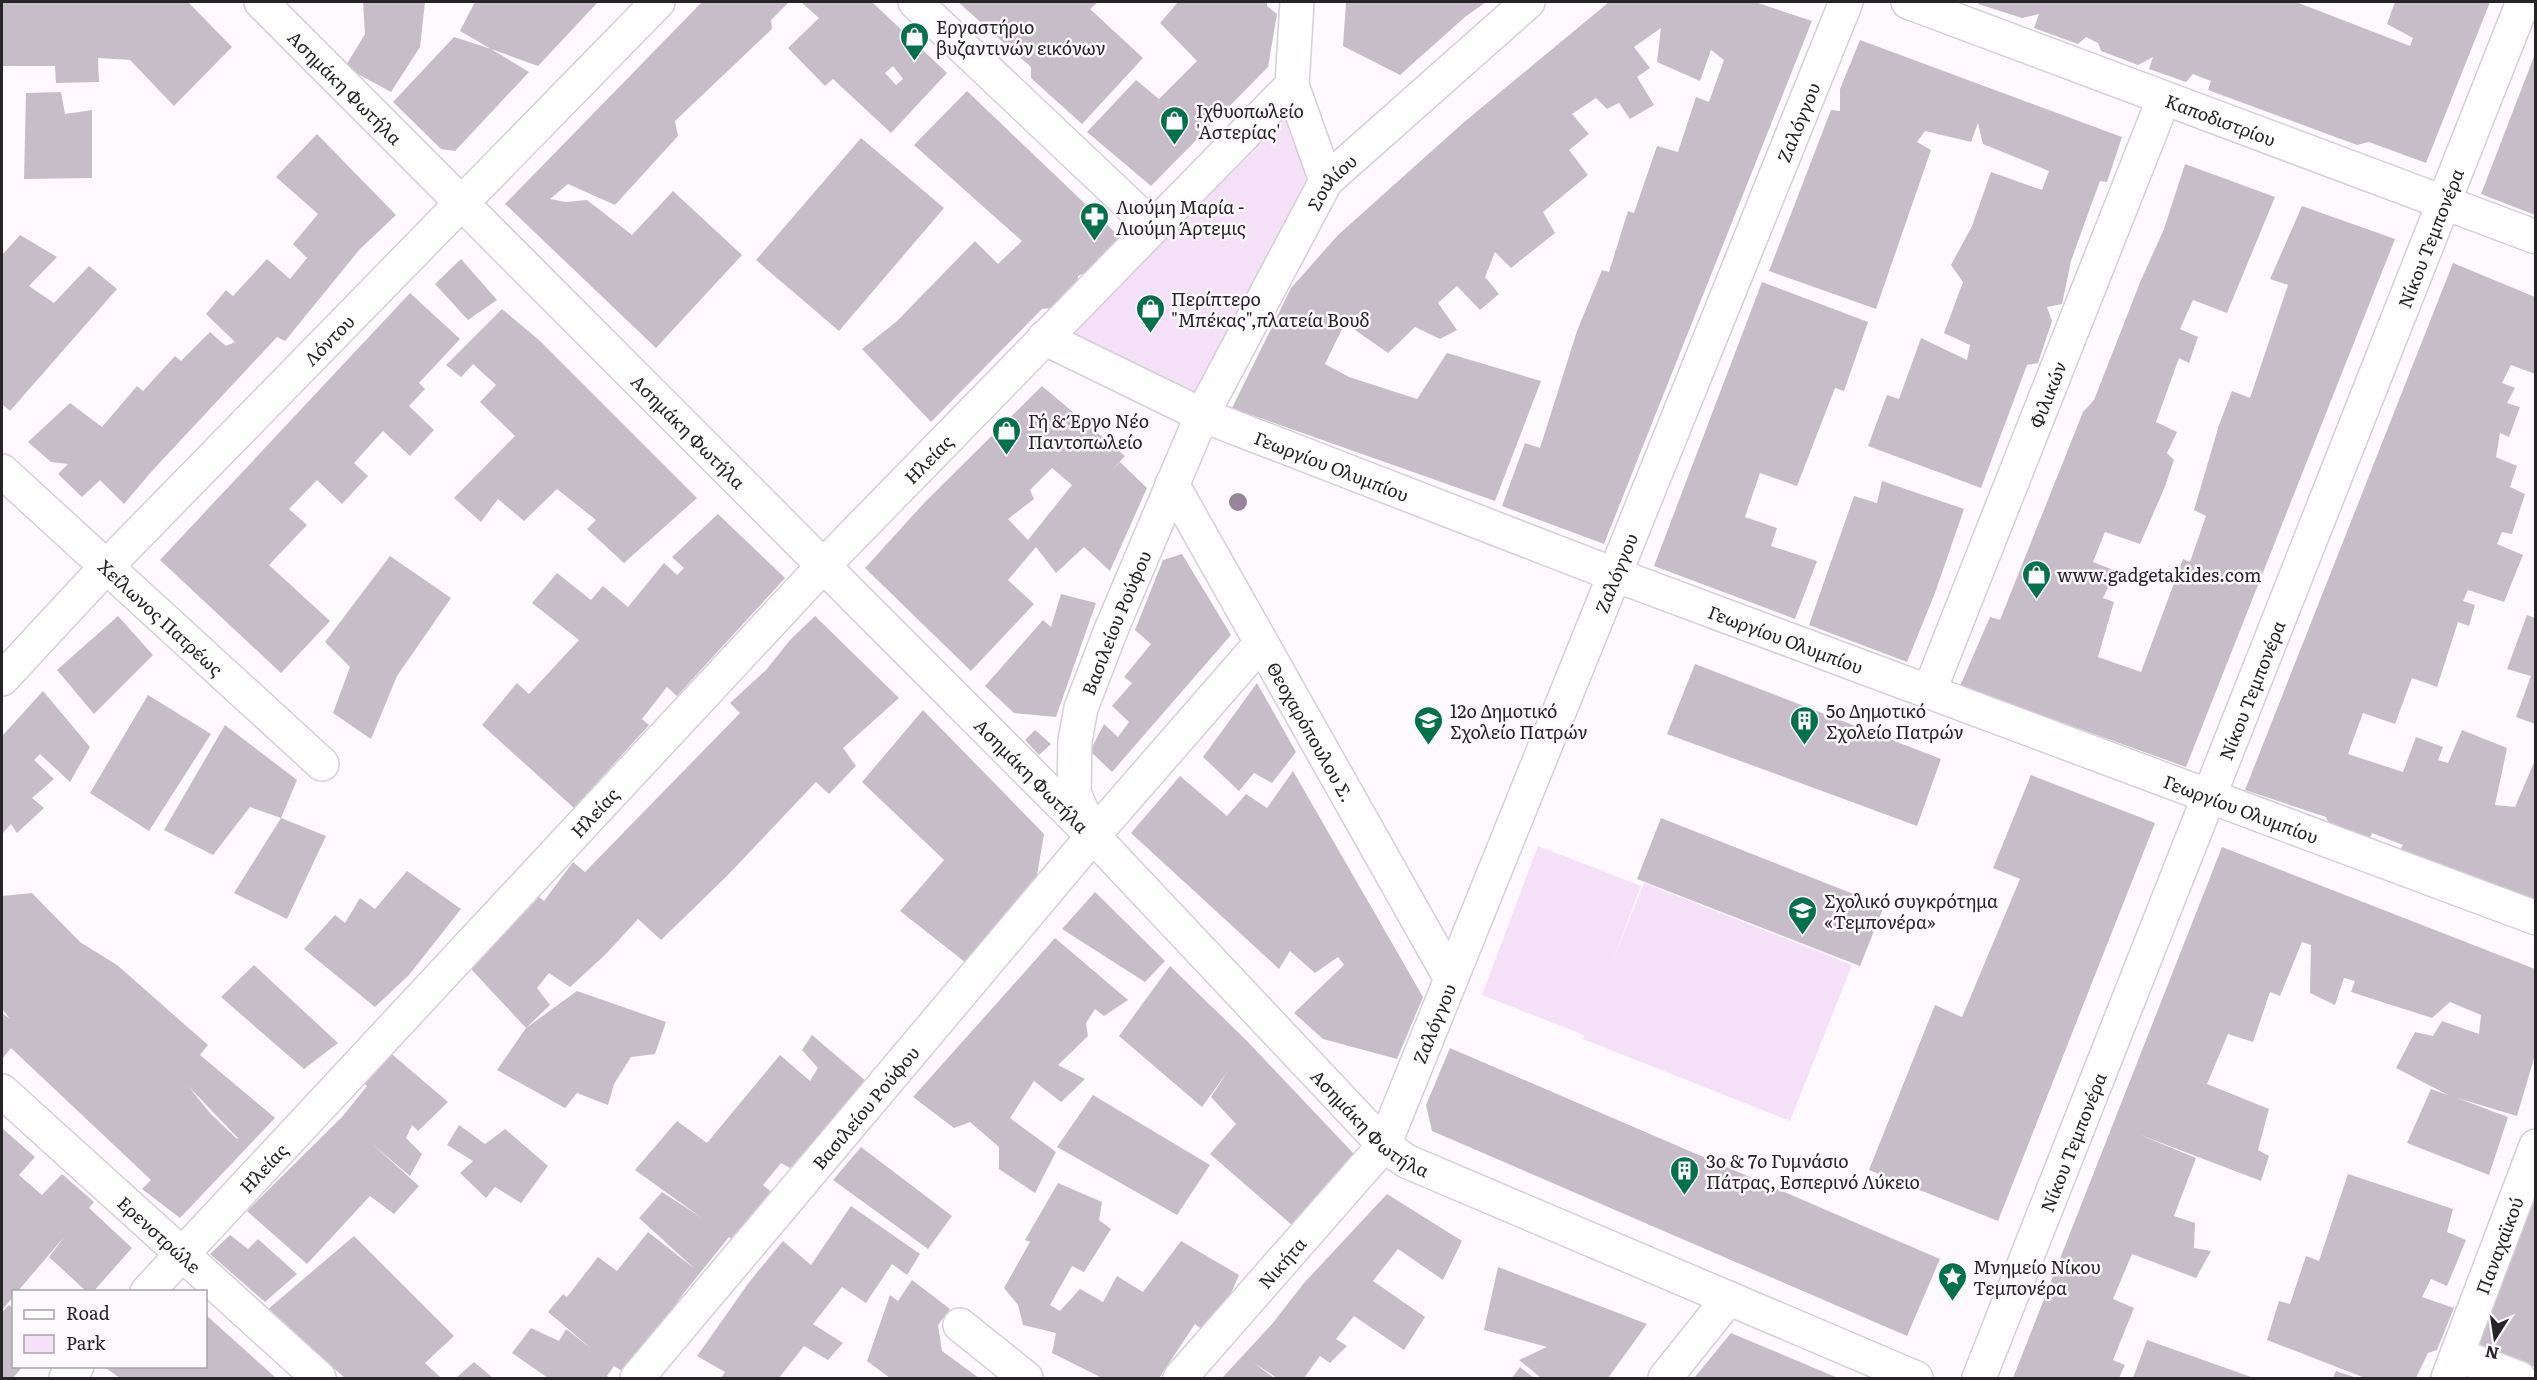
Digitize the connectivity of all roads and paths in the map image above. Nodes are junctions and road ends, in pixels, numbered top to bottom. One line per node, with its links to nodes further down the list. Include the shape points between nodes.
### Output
1 (261, 2): 12 (street, Ασημάκη Φωτήλα)
2 (658, 2): 12 (street, Λόντου)
3 (915, 2): 14 (street)
4 (1297, 2): 9 (street)
5 (1528, 2): 11 (street, Σουλίου)
6 (1846, 2): 22 (street, Ζαλόγγου)
7 (1908, 2): 10 (street, Καποδιστρίου)
8 (2523, 2): 13 (street, Νίκου Τεμπονέρα)
9 (1292, 85): 11 (street); 14 (street, Ηλείας)
10 (2164, 98): 13 (street, Καποδιστρίου); 25 (street, Φιλικών)
11 (1326, 181): 17 (street, Σουλίου)
12 (462, 203): 20 (street, Ασημάκη Φωτήλα); 21 (street, Λόντου)
13 (2443, 203): 15 (street, Καποδιστρίου); 27 (street, Νίκου Τεμπονέρα)
14 (1152, 226): 16 (street, Ηλείας)
15 (2535, 237)
16 (1044, 338): 17 (street, Γεωργίου Ολυμπίου); 20 (street, Ηλείας)
17 (1202, 415): 19 (street, Βασιλείου Ρούφου); 22 (street, Γεωργίου Ολυμπίου)
18 (2, 471): 21 (street, Χείλωνος Πατρέως)
19 (1172, 484): 23 (street, Θεοχαρόπουλου Σ.); 28 (street, Βασιλείου Ρούφου, via 1081,708 1075,741 1074,793)
20 (824, 565): 28 (street, Ασημάκη Φωτήλα); 34 (street, Ηλείας)
21 (106, 567): 24 (street, Λόντου); 26 (street, Χείλωνος Πατρέως)
22 (1613, 574): 25 (street, Γεωργίου Ολυμπίου); 30 (street, Ζαλόγγου)
23 (1261, 643): 28 (street, Βασιλείου Ρούφου); 30 (street, Θεοχαρόπουλου Σ.)
24 (2, 679)
25 (1929, 692): 27 (street, Γεωργίου Ολυμπίου)
26 (322, 764)
27 (2209, 796): 29 (street, Γεωργίου Ολυμπίου); 45 (street, Νίκου Τεμπονέρα)
28 (1093, 836): 32 (street, Ασημάκη Φωτήλα); 40 (street, Βασιλείου Ρούφου)
29 (2535, 918)
30 (1451, 979): 32 (street, Ζαλόγγου)
31 (2, 1091): 34 (street, Ερενστρώλε)
32 (1384, 1144): 36 (street, Ασημάκη Φωτήλα, via 1406,1161); 42 (street, Νικήτα)
33 (2535, 1146): 38 (street, Παναχαϊκού)
34 (182, 1254): 35 (street, Ηλείας); 39 (street, Ερενστρώλε)
35 (149, 1290)
36 (1729, 1298): 43 (street); 44 (street, Ασημάκη Φωτήλα)
37 (960, 1325): 41 (street)
38 (2453, 1367): 46 (street)
39 (319, 1378)
40 (637, 1378)
41 (1026, 1378)
42 (1180, 1378)
43 (1665, 1378)
44 (1916, 1378)
45 (1979, 1378)
46 (2519, 1378)

